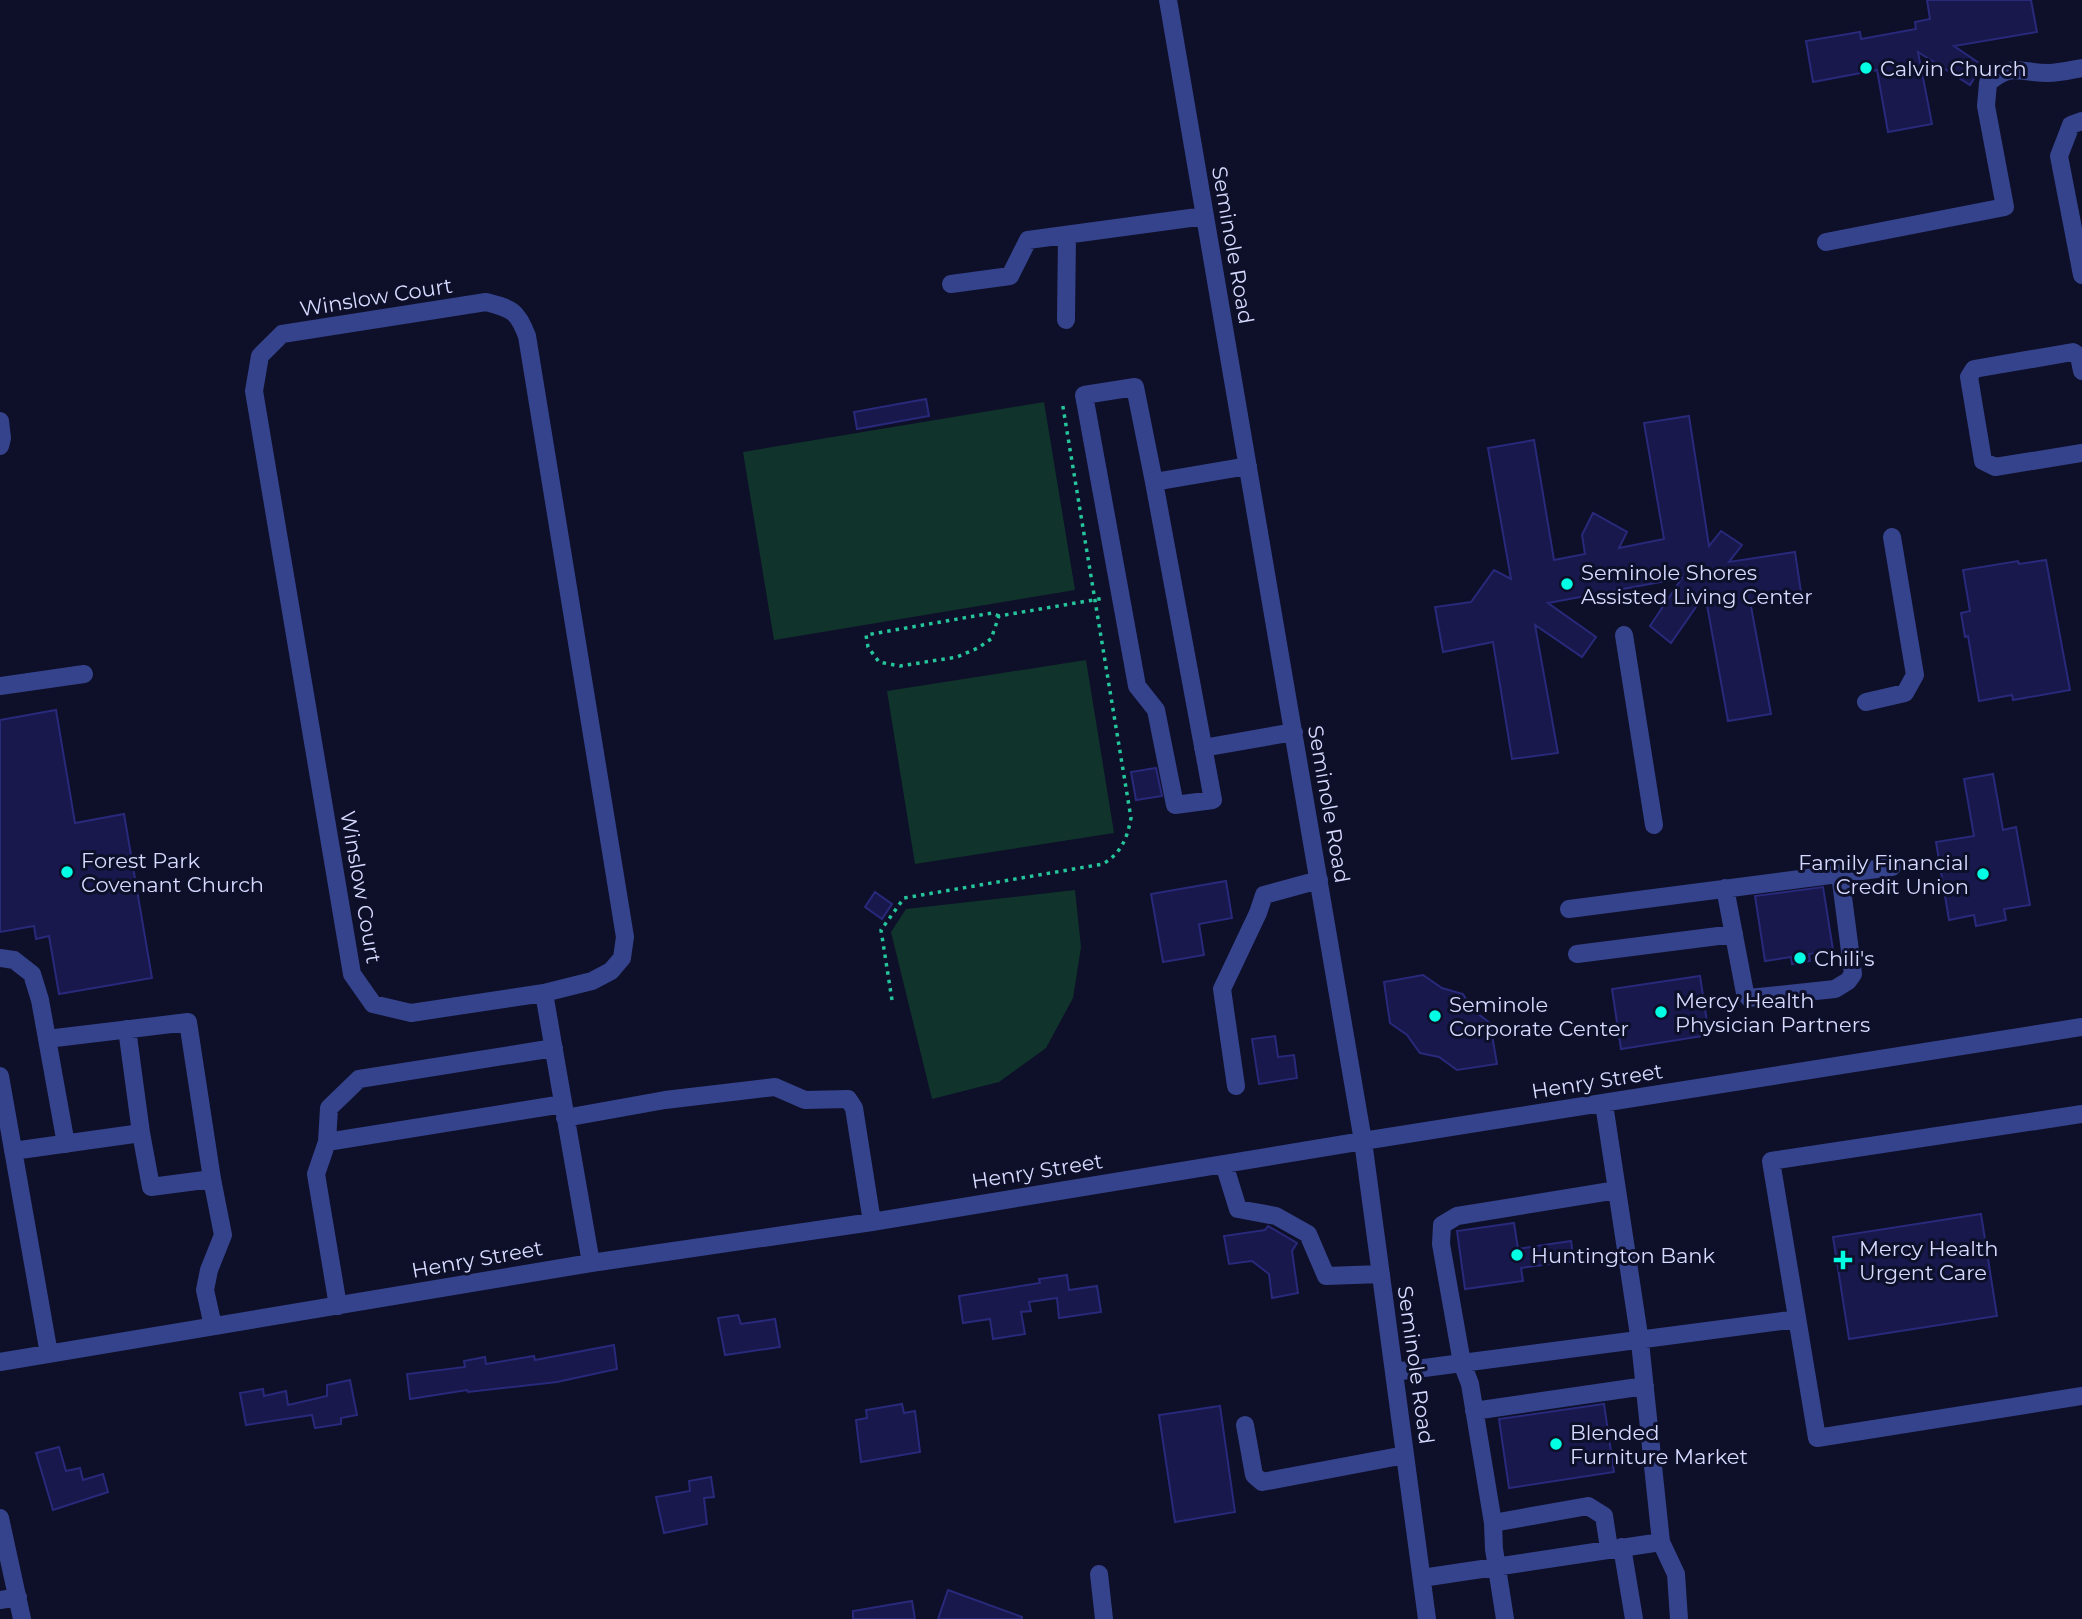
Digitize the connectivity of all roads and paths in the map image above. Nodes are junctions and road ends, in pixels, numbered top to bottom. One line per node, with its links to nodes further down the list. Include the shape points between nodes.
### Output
1 (1167, 0): 4 (street, Seminole Road)
2 (2082, 68): 6 (street, via 2048,73 2002,71 1988,83 1986,106 2005,207)
3 (2082, 121): 7 (street, via 2071,125 2059,156)
4 (1205, 216): 5 (street); 15 (street, Seminole Road)
5 (1067, 236): 8 (street, via 1028,240 1010,276); 9 (street)
6 (1826, 242)
7 (2082, 275)
8 (951, 284)
9 (1066, 320)
10 (2082, 371): 14 (street, via 2073,352 1974,369 1969,377 1986,464 1995,467)
11 (1062, 401): 19 (path)
12 (0, 421): 13 (street)
13 (0, 446)
14 (2082, 453)
15 (1248, 466): 16 (street); 25 (street, Seminole Road)
16 (1154, 482): 18 (street, via 1135,387 1084,395); 26 (street)
17 (1892, 537): 24 (street, via 1915,675 1905,693)
18 (1121, 595): 19 (path); 26 (street, via 1137,686 1156,710 1175,805 1213,800)
19 (1095, 600): 20 (path); 37 (path, via 1131,818 1122,846 1103,864 904,898 881,930)
20 (999, 616): 20 (path, via 991,639 957,657 900,666 879,662 868,647 866,635 992,613)
21 (1624, 635): 27 (street)
22 (84, 674): 23 (street)
23 (0, 686)
24 (1866, 702)
25 (1294, 732): 26 (street); 30 (street, Seminole Road)
26 (1203, 748)
27 (1654, 825)
28 (1892, 867): 29 (street)
29 (1840, 874): 31 (street); 33 (street, via 1853,974 1835,989 1749,998)
30 (1319, 880): 43 (street, via 1264,895 1222,989); 48 (street, Seminole Road)
31 (1725, 888): 32 (street); 33 (street)
32 (1569, 909)
33 (1734, 934): 34 (street)
34 (1577, 954)
35 (0, 958): 40 (street, via 14,960 32,974)
36 (544, 993): 36 (street, Winslow Court, via 592,981 611,971 622,958 625,937 527,336 519,317 486,302 282,334 261,356 254,391 352,974 373,1004 411,1013); 41 (street)
37 (892, 1000)
38 (2082, 1027): 44 (street, Henry Street)
39 (127, 1030): 40 (street); 47 (street); 53 (street, via 188,1022)
40 (47, 1039): 50 (street)
41 (554, 1048): 45 (street); 49 (street, via 359,1079 329,1108)
42 (0, 1076): 51 (street)
43 (1236, 1086)
44 (1604, 1104): 48 (street, Henry Street); 54 (street)
45 (564, 1111): 49 (street); 55 (street, via 775,1087 805,1100 848,1099 854,1108); 56 (street)
46 (2082, 1114): 59 (street, via 1771,1161)
47 (141, 1133): 50 (street); 53 (street, via 151,1187)
48 (1363, 1141): 52 (street, Henry Street); 57 (street, Seminole Road)
49 (327, 1142): 58 (street, via 316,1174)
50 (66, 1144): 51 (street)
51 (13, 1152): 62 (street)
52 (1224, 1164): 55 (street, Henry Street); 57 (street, via 1238,1209 1276,1216 1308,1234 1326,1276)
53 (212, 1179): 60 (street, via 223,1235 205,1290)
54 (1617, 1190): 61 (street); 64 (street, via 1457,1216 1442,1225 1441,1244)
55 (872, 1222): 56 (street, Henry Street)
56 (591, 1263): 58 (street, Henry Street)
57 (1381, 1274): 65 (street, Seminole Road)
58 (338, 1306): 60 (street, Henry Street)
59 (1797, 1320): 61 (street); 67 (street, via 1817,1438)
60 (213, 1326): 62 (street, Henry Street)
61 (1640, 1342): 64 (street); 66 (street)
62 (49, 1354): 63 (street, Henry Street)
63 (0, 1362)
64 (1462, 1363): 65 (street); 68 (street)
65 (1394, 1372): 70 (street, Seminole Road)
66 (1645, 1385): 68 (street); 73 (street)
67 (2082, 1396)
68 (1474, 1411): 72 (street)
69 (1245, 1424): 70 (street, via 1254,1475 1262,1482)
70 (1405, 1455): 77 (street, Seminole Road)
71 (0, 1518): 78 (street)
72 (1493, 1523): 74 (street, via 1588,1506 1604,1517); 75 (street)
73 (1661, 1542): 74 (street); 84 (street, via 1676,1574)
74 (1616, 1547): 75 (street); 83 (street)
75 (1498, 1567): 77 (street); 82 (street)
76 (1099, 1574): 80 (street)
77 (1422, 1578): 81 (street, Seminole Road)
78 (9, 1598): 79 (street)
79 (22, 1619)
80 (1104, 1619)
81 (1427, 1619)
82 (1505, 1619)
83 (1634, 1619)
84 (1679, 1619)

